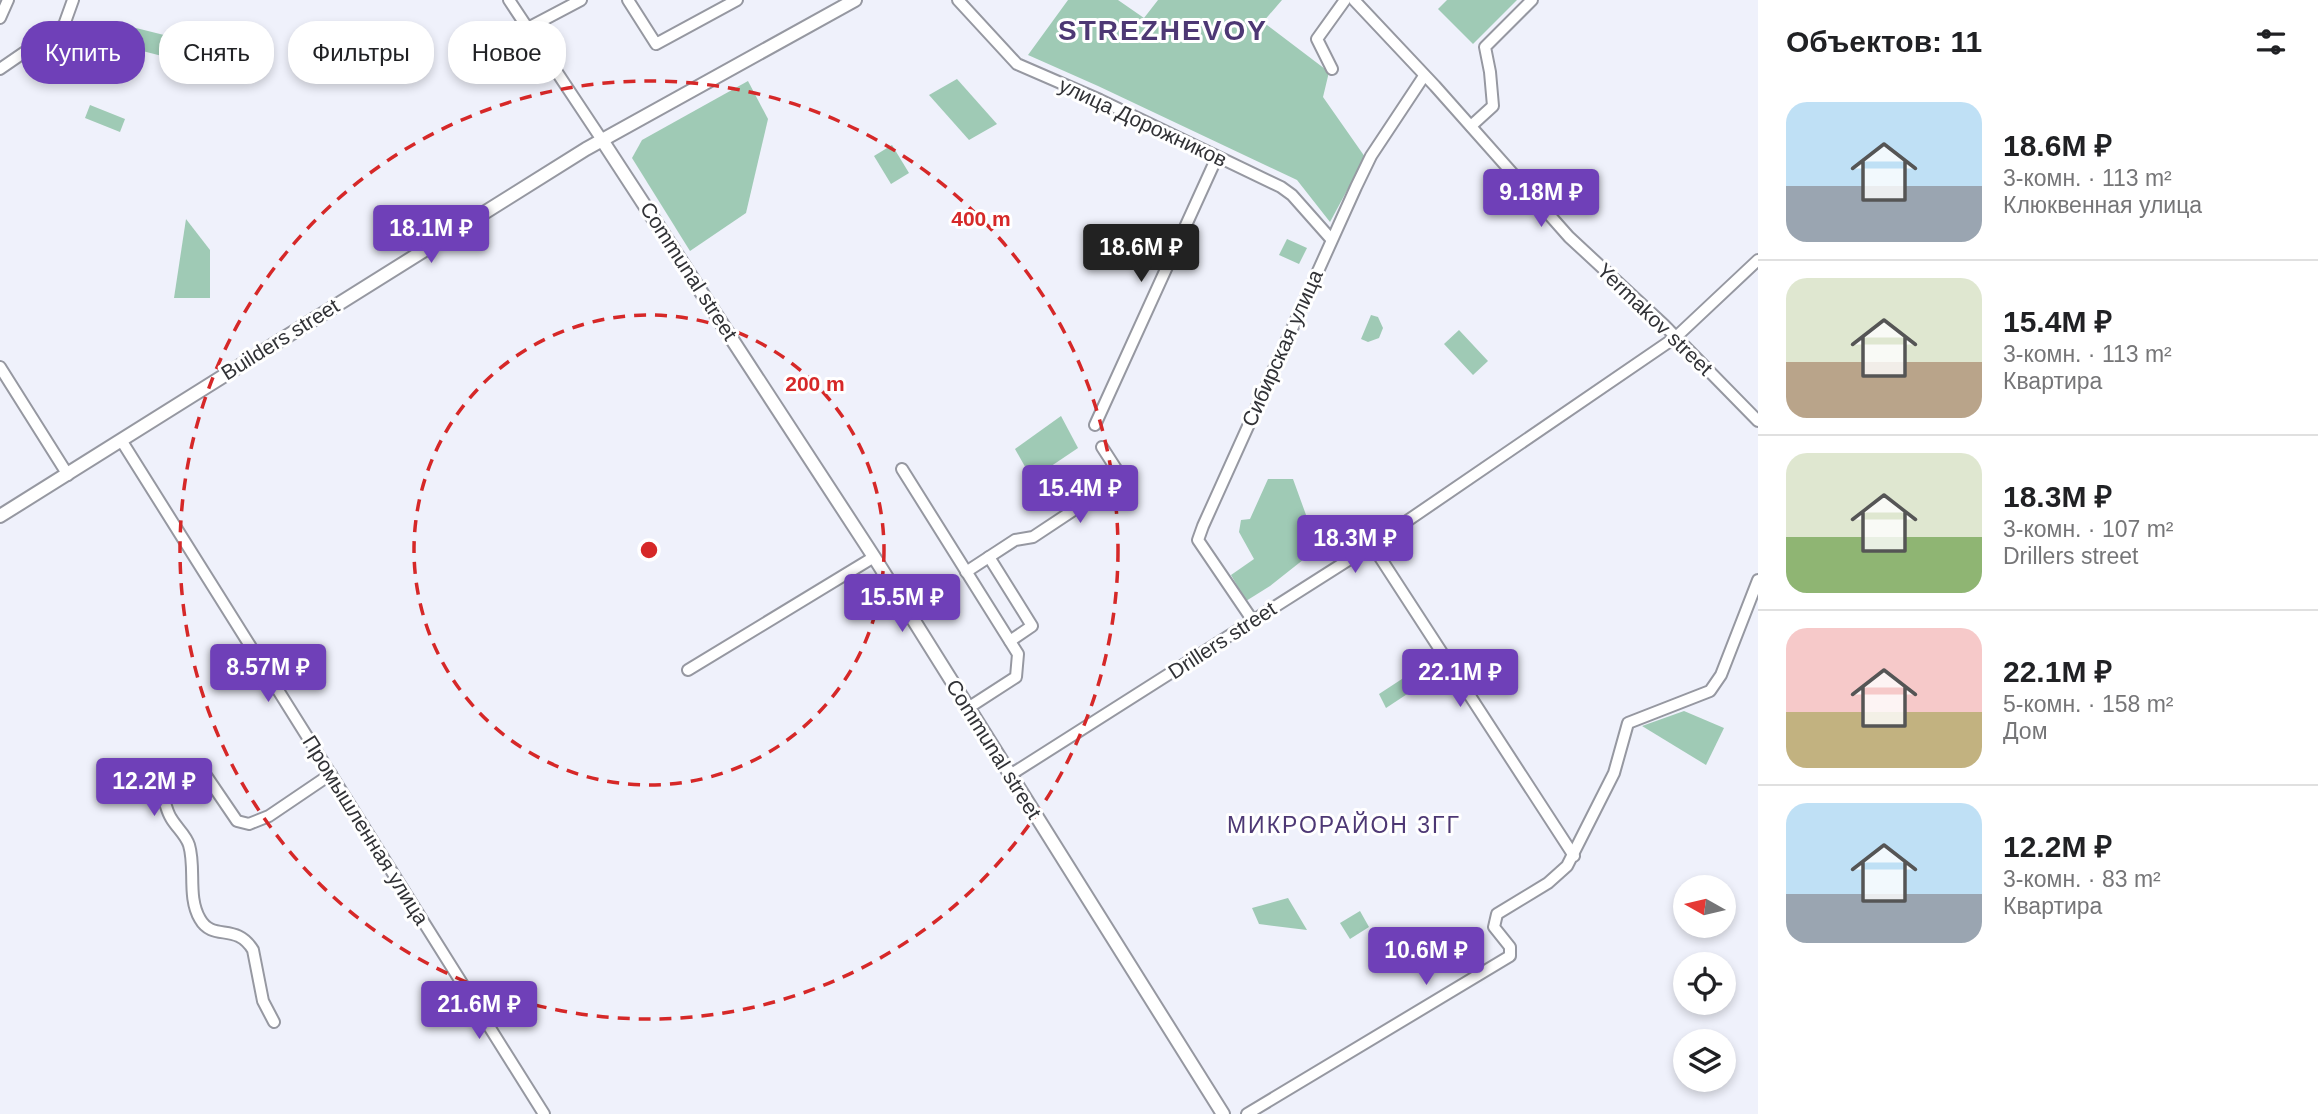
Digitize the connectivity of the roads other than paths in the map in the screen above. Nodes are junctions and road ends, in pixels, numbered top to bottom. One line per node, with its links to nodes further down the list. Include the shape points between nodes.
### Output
1 (8, 0): 13 (street)
2 (74, 0): 18 (street, via 64,26)
3 (509, 0): 14 (street)
4 (581, 0): 15 (street)
5 (644, 0): 12 (street)
6 (737, 0): 16 (street)
7 (855, 0): 23 (main road, Builders street)
8 (958, 0): 24 (street, улица Дорожников, via 1017,64)
9 (1345, 0): 19 (street, via 1317,39)
10 (1354, 0): 20 (street, Yermakov street)
11 (1532, 0): 22 (street, via 1485,47 1493,106)
12 (630, 3): 16 (street)
13 (0, 18)
14 (523, 21)
15 (541, 21)
16 (656, 44): 17 (street)
17 (655, 57)
18 (0, 69)
19 (1332, 69)
20 (1424, 76): 22 (street, Yermakov street); 25 (street, Сибирская улица, via 1371,156)
21 (565, 84): 23 (street)
22 (1471, 126): 27 (street, Yermakov street, via 1569,237)
23 (602, 140): 31 (main road, Builders street); 37 (main road, Communal street)
24 (1217, 156): 25 (street, улица Дорожников, via 1292,195); 30 (street)
25 (1331, 239): 41 (street, Сибирская улица, via 1198,540)
26 (1758, 260): 27 (street, Drillers street)
27 (1676, 337): 29 (street, Yermakov street); 36 (street, Drillers street)
28 (0, 368): 34 (street)
29 (1758, 421)
30 (1095, 425)
31 (121, 440): 34 (main road, Builders street); 45 (street, Промышленная улица)
32 (1102, 447): 38 (street, via 1122,478 1033,537 1015,540)
33 (902, 469): 39 (street)
34 (68, 475): 35 (main road, Builders street)
35 (0, 516)
36 (1372, 545): 41 (street, Drillers street); 47 (street)
37 (874, 556): 43 (street); 44 (main road, Communal street)
38 (989, 557): 39 (street); 42 (street, via 1032,626)
39 (966, 572): 42 (street)
40 (1758, 580): 47 (street, via 1721,675 1710,691 1628,723 1614,773)
41 (1253, 621): 46 (street, Drillers street)
42 (1010, 641): 44 (street, via 1018,654 1016,677)
43 (688, 670)
44 (968, 708): 46 (main road, Communal street)
45 (331, 774): 48 (street, via 269,816 249,824 237,821 205,775 194,771 175,777 163,797 170,817 189,844 200,920 210,930 240,935 249,944 263,1001); 49 (street, Промышленная улица)
46 (1010, 775): 50 (main road, Communal street)
47 (1574, 856): 51 (street, via 1559,875 1497,914 1494,927 1510,947 1510,956)
48 (274, 1022)
49 (544, 1114)
50 (1223, 1114)
51 (1247, 1114)

